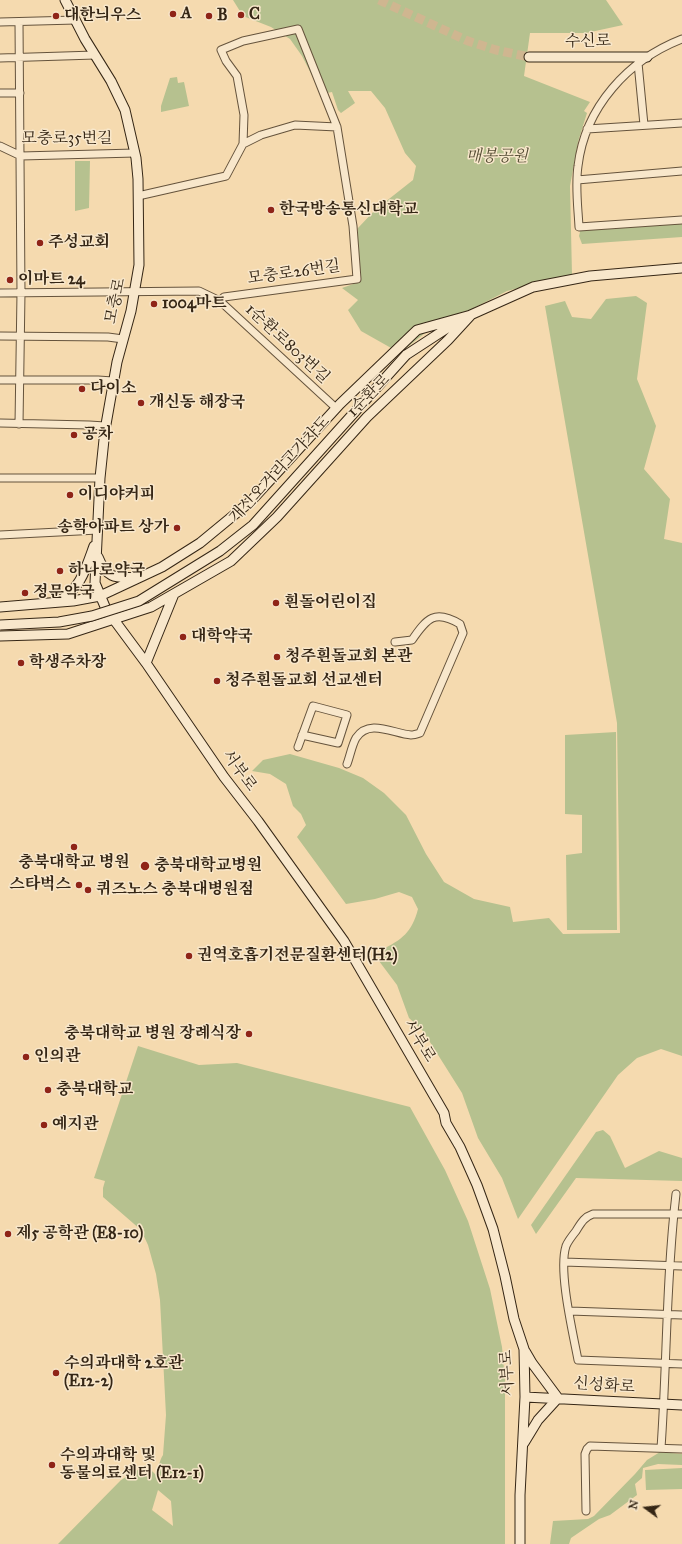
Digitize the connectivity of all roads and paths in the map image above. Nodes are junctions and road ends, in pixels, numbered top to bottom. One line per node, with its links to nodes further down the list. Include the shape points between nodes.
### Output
1 (65, 0): 2 (main road, 모충로)
2 (76, 20): 4 (street); 6 (main road, 모충로)
3 (0, 22): 4 (street)
4 (19, 22): 9 (street)
5 (682, 39): 7 (street)
6 (95, 55): 9 (street); 20 (main road, 모충로, via 125,110)
7 (647, 57): 10 (main road, 수신로); 11 (street)
8 (0, 58): 9 (street)
9 (20, 58): 13 (street)
10 (529, 58)
11 (638, 63): 15 (street); 17 (street, via 619,80 603,100)
12 (0, 93): 13 (street)
13 (20, 93): 21 (street)
14 (682, 123): 15 (street)
15 (644, 125): 17 (street)
16 (337, 128): 18 (street, via 295,125 261,135); 18 (street, via 298,29 243,41 221,50 237,76 244,115); 30 (street, 모충로26번길, via 353,226 357,279 224,297)
17 (587, 129): 23 (street, via 579,156)
18 (243, 144): 24 (street, via 226,176)
19 (0, 146): 21 (street, 모충로35번길)
20 (135, 153): 21 (street, 모충로35번길); 24 (main road, 모충로)
21 (21, 156): 29 (street)
22 (682, 171): 23 (street)
23 (577, 180): 25 (street, via 579,227)
24 (138, 196): 27 (main road, 모충로, via 139,265)
25 (682, 220)
26 (682, 268): 31 (main road, 1순환로, via 590,276 533,286)
27 (134, 292): 29 (street); 30 (street, via 199,291); 34 (main road, 모충로)
28 (0, 293): 29 (street)
29 (21, 293): 33 (street)
30 (220, 301): 39 (street, 1순환로803번길)
31 (471, 315): 35 (main road, 1순환로, via 452,324); 39 (main road, via 417,330); 49 (main road, 1순환로, via 367,417 277,517 231,560)
32 (0, 336): 33 (street)
33 (20, 336): 34 (street); 37 (street)
34 (123, 339): 38 (main road, 모충로)
35 (406, 356): 54 (main road, 개신오거리고가차도, bridge, via 253,525 220,551 139,601 92,616 59,622)
36 (0, 380): 37 (street)
37 (20, 380): 38 (street); 41 (street)
38 (113, 382): 42 (main road, 모충로)
39 (336, 408): 48 (main road, via 251,501 200,543)
40 (0, 423): 41 (street)
41 (19, 424): 42 (street)
42 (105, 426): 44 (main road, 모충로)
43 (0, 478): 44 (street)
44 (100, 478): 45 (main road, 모충로)
45 (98, 530): 46 (street); 47 (main road, 모충로); 51 (main road, via 86,569 79,582 73,591)
46 (0, 535)
47 (97, 553): 48 (main road, via 102,568 108,574 126,578); 50 (main road, 모충로, via 95,583)
48 (143, 576): 50 (main road)
49 (174, 594): 53 (main road, 1순환로, via 151,607); 57 (main road)
50 (100, 596): 51 (main road); 53 (main road, 모충로)
51 (56, 602): 52 (main road)
52 (0, 607)
53 (114, 619): 55 (main road, 1순환로, via 68,634); 57 (main road, 서부로)
54 (0, 625)
55 (0, 636)
56 (395, 642): 60 (street, via 412,640 423,624 432,618 443,616 460,624 464,633 420,734 412,735 374,728 364,730 356,738)
57 (146, 663): 70 (main road, 서부로, via 224,777 344,941 444,1113 446,1123 477,1185 493,1229 514,1319)
58 (302, 735): 58 (street, via 313,706 346,715 338,743); 59 (street)
59 (298, 747)
60 (347, 764)
61 (676, 1194): 62 (street)
62 (674, 1214): 63 (street); 64 (street, via 587,1216 567,1244); 65 (street)
63 (682, 1214)
64 (564, 1262): 65 (street); 67 (street)
65 (669, 1266): 66 (street); 68 (street)
66 (682, 1266)
67 (570, 1311): 68 (street); 71 (street, via 578,1360)
68 (668, 1315): 69 (street); 71 (street)
69 (682, 1315)
70 (524, 1349): 73 (main road, 서부로); 74 (main road)
71 (666, 1363): 72 (street); 75 (street)
72 (682, 1364)
73 (525, 1397): 74 (main road, 신성화로); 77 (main road, 서부로)
74 (558, 1398): 75 (main road, 신성화로); 77 (main road, via 538,1420)
75 (664, 1404): 76 (main road, 신성화로); 78 (street)
76 (682, 1405)
77 (523, 1444): 81 (main road, 서부로)
78 (661, 1448): 79 (street); 80 (street, via 590,1446 585,1454)
79 (682, 1449)
80 (586, 1511)
81 (520, 1544)

